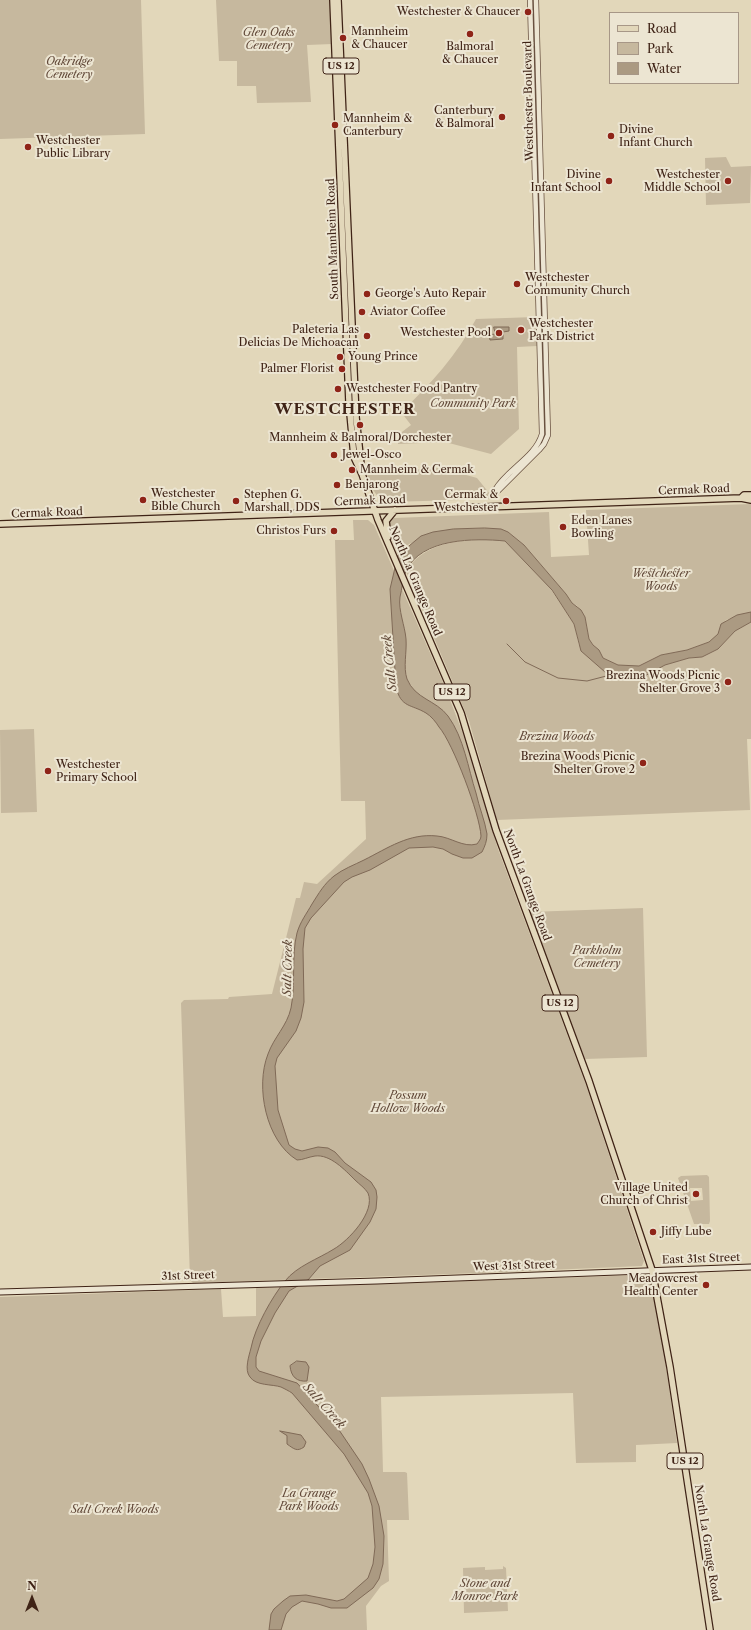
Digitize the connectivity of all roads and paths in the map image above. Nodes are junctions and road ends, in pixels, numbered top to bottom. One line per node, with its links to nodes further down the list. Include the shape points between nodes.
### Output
1 (332, 0): 5 (main road, South Mannheim Road / US 12, via 350,424 354,457)
2 (338, 0): 5 (main road, South Mannheim Road / US 12, via 356,417)
3 (530, 0): 4 (street, Westchester Boulevard, via 542,434 536,447 499,482 495,491 544,444 548,435)
4 (536, 0)
5 (362, 474): 10 (main road, South Mannheim Road / US 12)
6 (751, 495): 7 (main road, Cermak Road, via 744,495)
7 (741, 498): 8 (main road, Cermak Road); 9 (main road, Cermak Road)
8 (751, 500)
9 (395, 510): 10 (main road, Cermak Road); 12 (main road, via 386,521)
10 (374, 511): 11 (main road, Cermak Road); 12 (main road, North La Grange Road / US 12)
11 (0, 524)
12 (390, 549): 14 (main road, North La Grange Road / US 12, via 461,713 496,830 589,1081)
13 (751, 1267): 14 (main road, East 31st Street)
14 (652, 1270): 15 (main road, West 31st Street); 17 (main road, North La Grange Road / US 12)
15 (376, 1281): 16 (main road, 31st Street)
16 (0, 1292)
17 (710, 1630)

